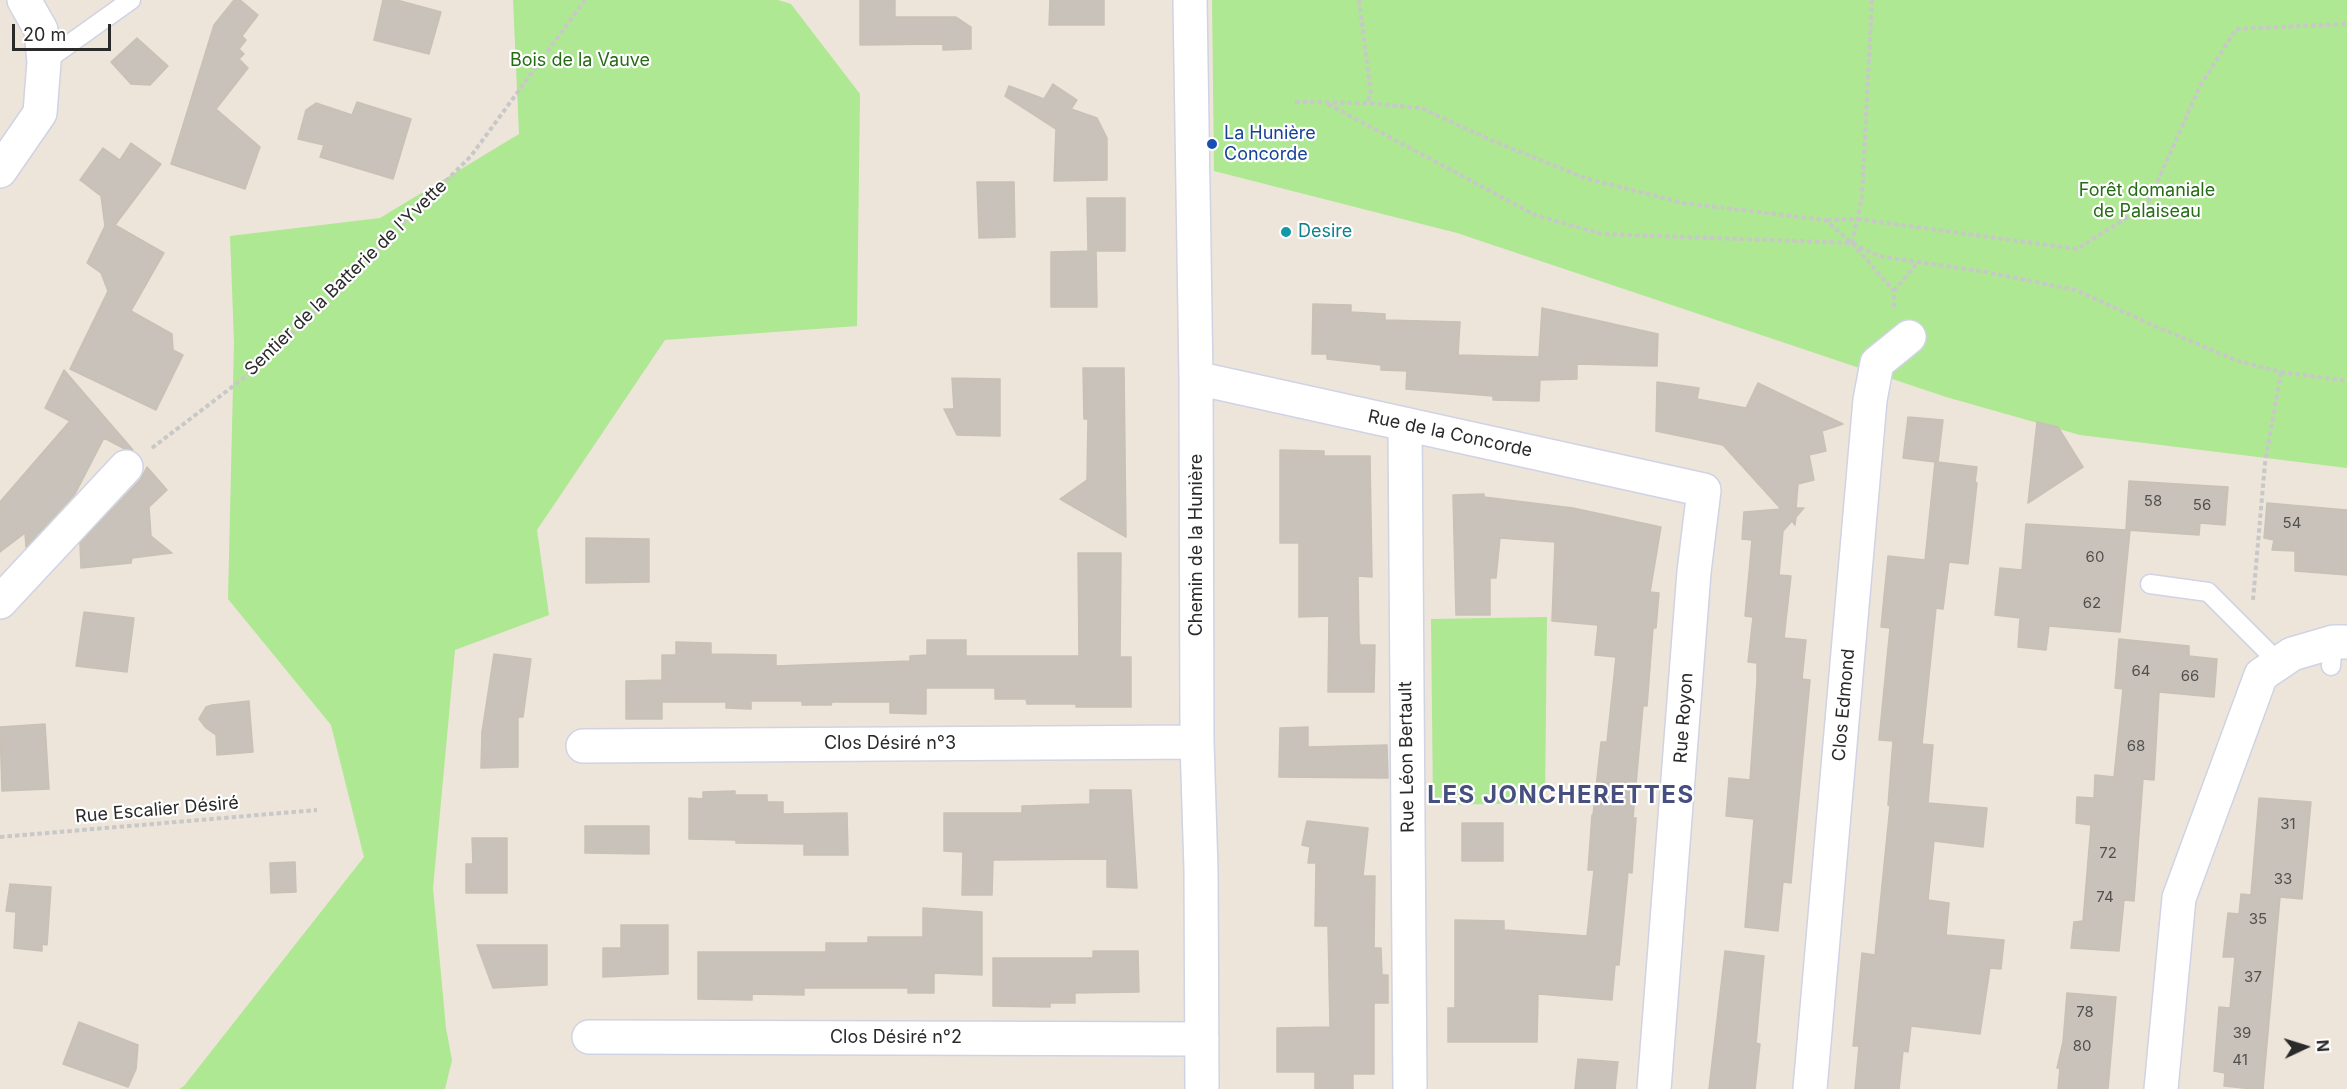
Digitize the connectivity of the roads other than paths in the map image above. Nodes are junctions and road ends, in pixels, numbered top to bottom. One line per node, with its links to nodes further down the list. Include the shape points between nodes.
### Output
1 (24, 0): 4 (street, via 41,30)
2 (131, 0): 4 (lane)
3 (1190, 0): 7 (street, Chemin de la Hunière)
4 (44, 62): 5 (street, via 40,113)
5 (0, 171)
6 (1909, 338): 22 (street, Clos Edmond, via 1877,363 1870,400)
7 (1196, 378): 8 (street, Rue de la Concorde); 15 (street, Chemin de la Hunière)
8 (1405, 424): 10 (street, Rue de la Concorde); 20 (street, Rue Léon Bertault)
9 (126, 467): 12 (street)
10 (1704, 490): 21 (street, Rue Royon, via 1694,572)
11 (2150, 584): 14 (lane, via 2208,592)
12 (0, 602)
13 (2337, 650): 14 (street, via 2292,654)
14 (2279, 663): 23 (street, via 2261,675 2179,898)
15 (1197, 742): 16 (street, Clos Désiré n°3); 18 (street, Chemin de la Hunière)
16 (583, 746)
17 (589, 1037): 18 (street, Clos Désiré n°2)
18 (1202, 1039): 19 (street, Chemin de la Hunière)
19 (1202, 1089)
20 (1410, 1089)
21 (1654, 1089)
22 (1810, 1089)
23 (2161, 1089)

